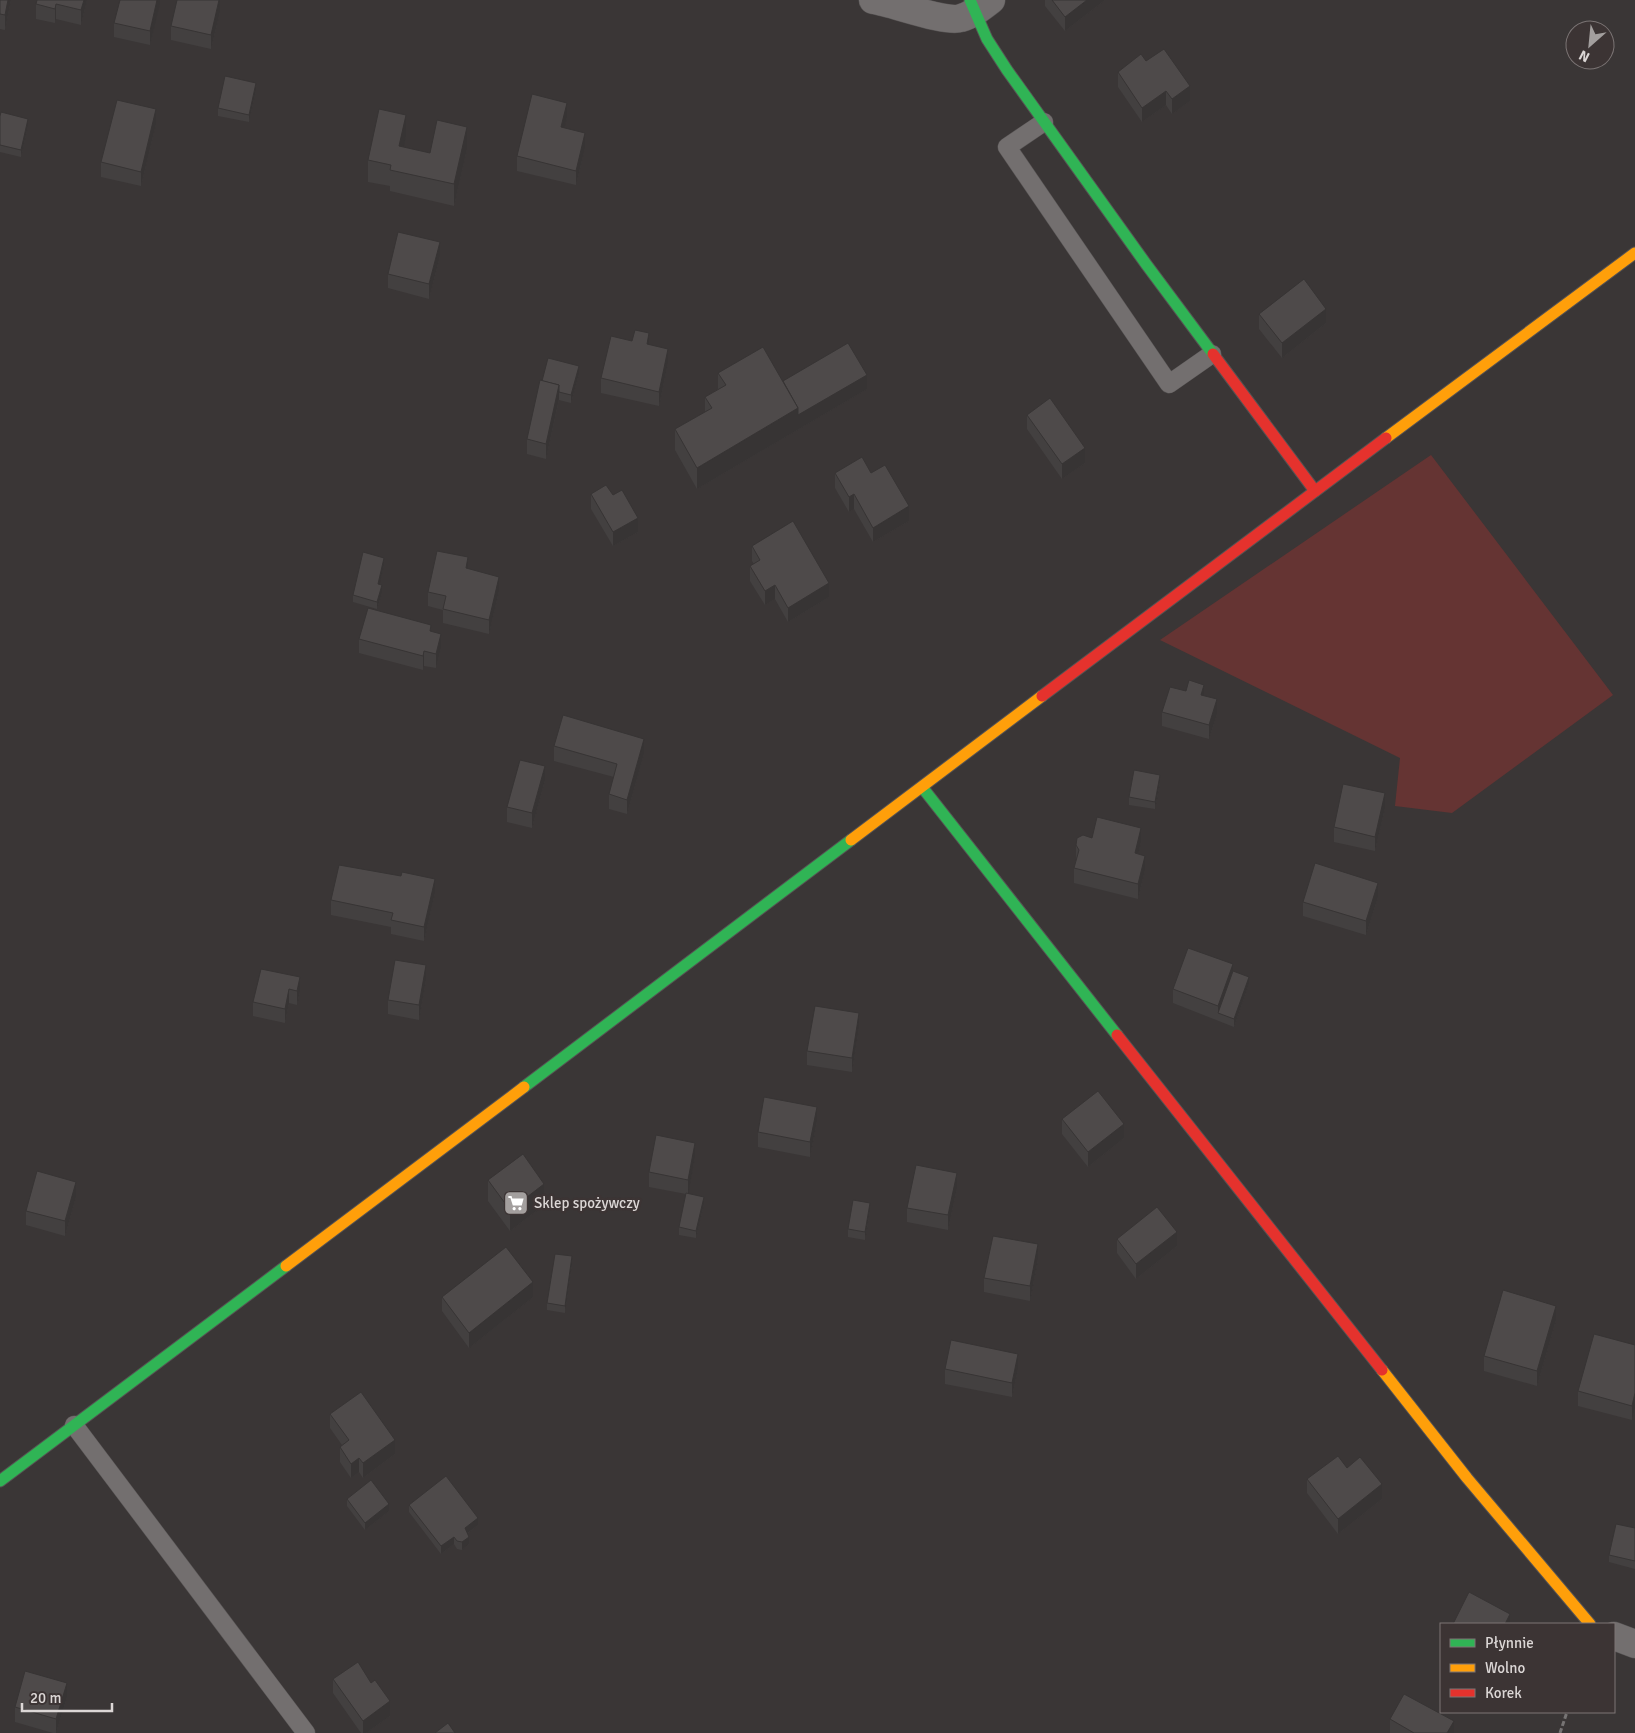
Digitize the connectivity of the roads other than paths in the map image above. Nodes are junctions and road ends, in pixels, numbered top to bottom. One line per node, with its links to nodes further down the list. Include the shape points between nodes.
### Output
1 (873, 0): 2 (street, via 942,18 959,19)
2 (978, 4): 3 (main road, via 987,39)
3 (1044, 122): 5 (main road); 5 (lane, via 1007,148 1169,384)
4 (1635, 253): 6 (main road)
5 (1212, 354): 6 (main road)
6 (1315, 492): 7 (main road)
7 (922, 787): 8 (main road); 10 (main road, via 1468,1478)
8 (74, 1424): 9 (main road); 13 (lane)
9 (0, 1480)
10 (1589, 1623)
11 (1615, 1636): 12 (street)
12 (1635, 1644)
13 (306, 1733)

